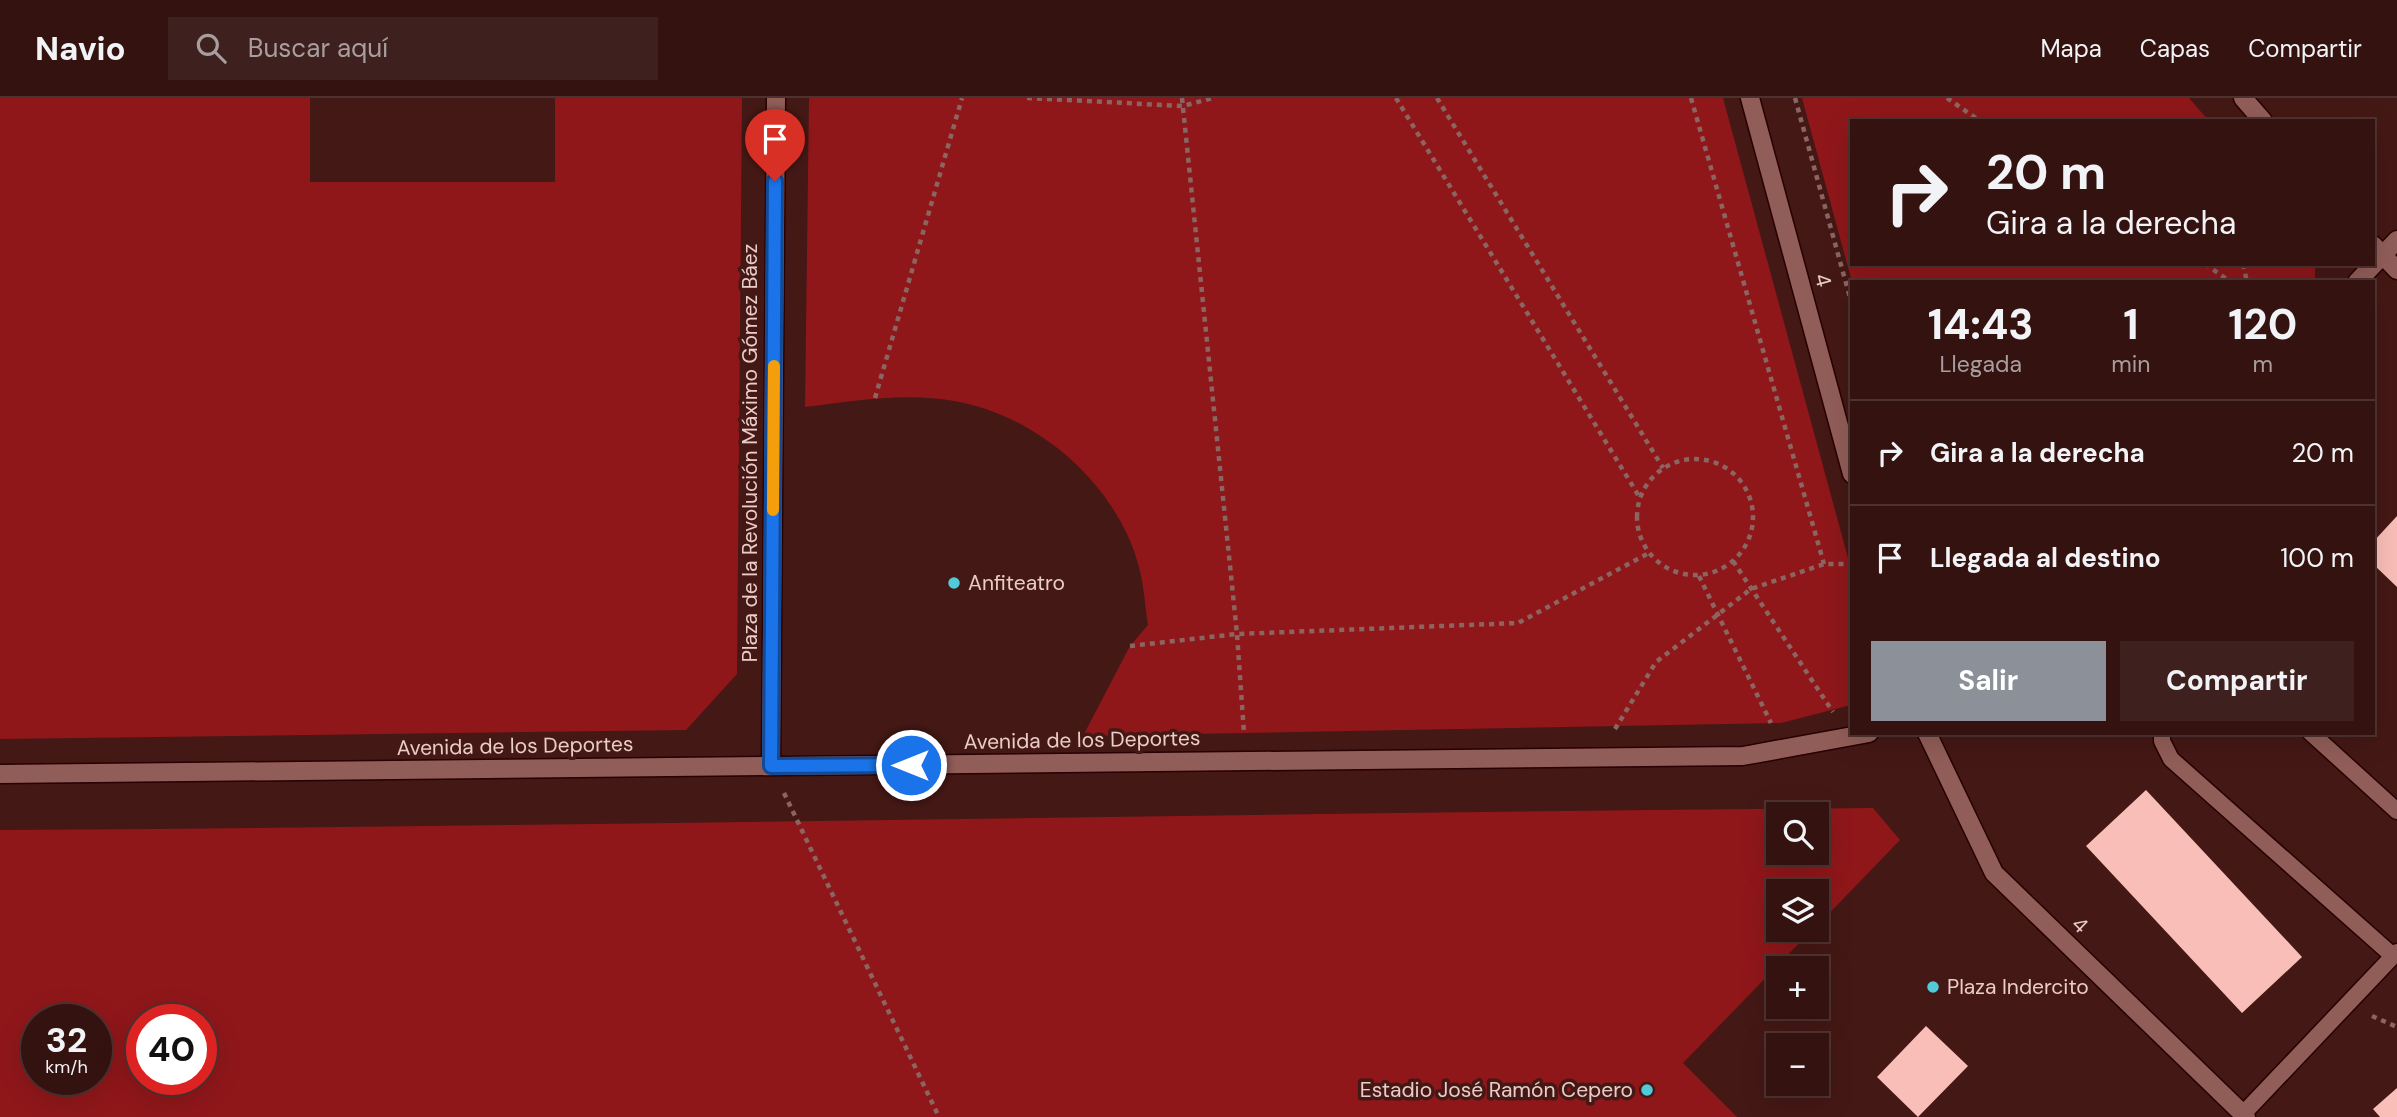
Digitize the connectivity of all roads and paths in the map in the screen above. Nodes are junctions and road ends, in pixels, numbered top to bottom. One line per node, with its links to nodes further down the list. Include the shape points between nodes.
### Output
1 (776, 98): 43 (street, Plaza de la Revolución Máximo Gómez Báez)
2 (962, 98): 22 (path)
3 (1027, 98): 13 (path)
4 (1182, 98): 13 (path)
5 (1213, 98): 13 (path)
6 (1396, 98): 25 (path)
7 (1437, 98): 24 (path)
8 (1691, 98): 28 (path)
9 (1751, 98): 23 (street, 4)
10 (1795, 98): 21 (path)
11 (1947, 98): 14 (path)
12 (2243, 98): 15 (street)
13 (1182, 106): 33 (path)
14 (1977, 119)
15 (2261, 119)
16 (2397, 240): 17 (street)
17 (2378, 250): 19 (street)
18 (2208, 266): 20 (path)
19 (2397, 270)
20 (2228, 280)
21 (1850, 298)
22 (875, 398)
23 (1850, 467)
24 (1663, 468): 25 (path); 27 (path, via 1701,459 1719,464 1747,490 1752,528 1746,546)
25 (1640, 498): 26 (path, via 1640,536)
26 (1649, 553): 30 (path, via 1662,566); 33 (path, via 1518,623)
27 (1733, 561): 30 (path); 31 (path)
28 (1824, 564): 29 (path); 31 (path)
29 (1850, 564)
30 (1699, 576): 32 (path)
31 (1751, 589): 32 (path); 39 (path)
32 (1718, 615): 40 (path); 41 (path, via 1656,662)
33 (1237, 634): 34 (path); 42 (path)
34 (1130, 646)
35 (1860, 735): 39 (street, Avenida de los Deportes)
36 (1928, 735): 47 (street, 4, via 1994,873)
37 (2161, 735): 46 (lane, via 2171,759)
38 (2313, 735): 45 (lane)
39 (1850, 737): 40 (street, Avenida de los Deportes)
40 (1784, 748): 41 (street, Avenida de los Deportes, via 1744,756)
41 (1598, 758): 42 (street, Avenida de los Deportes)
42 (1246, 761): 43 (street, Avenida de los Deportes)
43 (771, 766): 44 (street, Avenida de los Deportes); 48 (path)
44 (0, 774)
45 (2397, 811)
46 (2395, 954): 47 (lane)
47 (2244, 1115)
48 (939, 1117)

